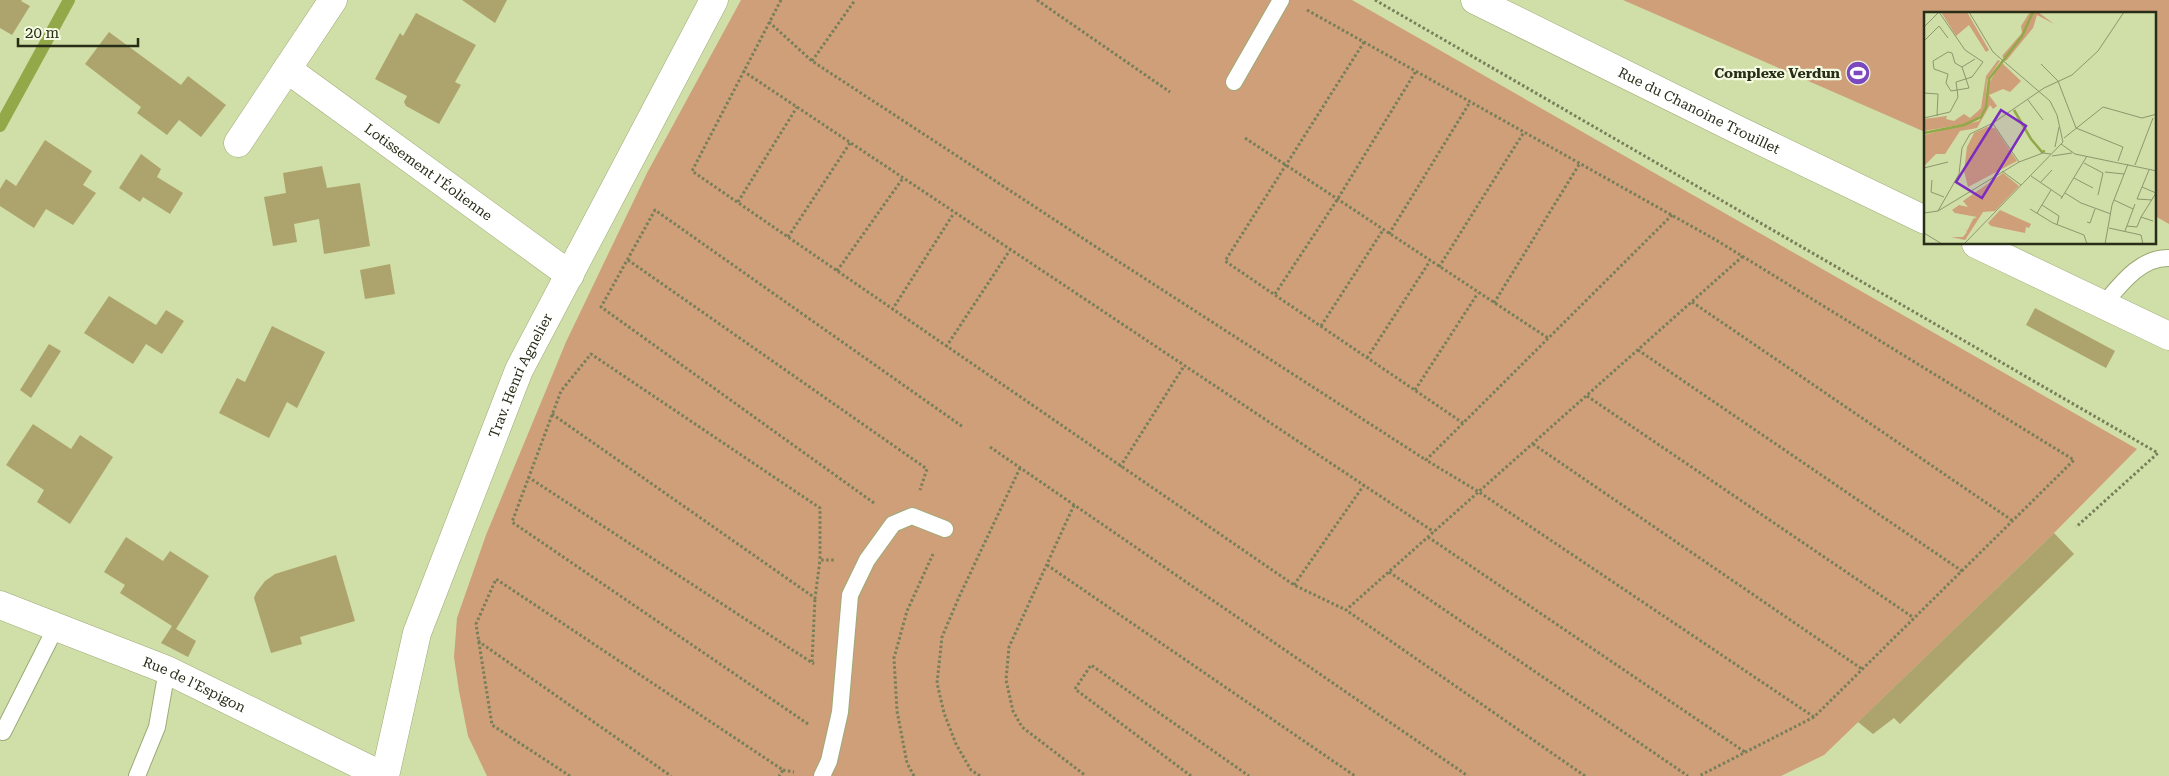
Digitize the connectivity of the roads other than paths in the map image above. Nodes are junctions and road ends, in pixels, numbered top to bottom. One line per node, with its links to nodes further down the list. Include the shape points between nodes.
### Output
1 (333, 0): 5 (street)
2 (714, 0): 11 (street, Trav. Henri Agnelier)
3 (1281, 0): 6 (lane)
4 (1475, 0): 8 (street, Rue du Chanoine Trouillet)
5 (287, 69): 7 (street); 11 (street, Lotissement l'Éolienne)
6 (1234, 82)
7 (238, 143)
8 (1924, 220)
9 (1978, 245): 12 (street)
10 (2169, 258): 12 (lane, via 2160,258 2132,272)
11 (570, 275): 20 (street, Trav. Henri Agnelier, via 519,370 417,633)
12 (2103, 304): 13 (street)
13 (2169, 336)
14 (945, 529): 21 (lane, via 912,516 893,524 867,560 850,594 840,712 829,761)
15 (0, 605): 16 (street, Rue de l'Espigon)
16 (56, 627): 17 (street, Rue de l'Espigon); 18 (lane)
17 (167, 670): 19 (lane, via 157,728); 20 (street, Rue de l'Espigon)
18 (3, 732)
19 (137, 776)
20 (384, 776)
21 (822, 776)

